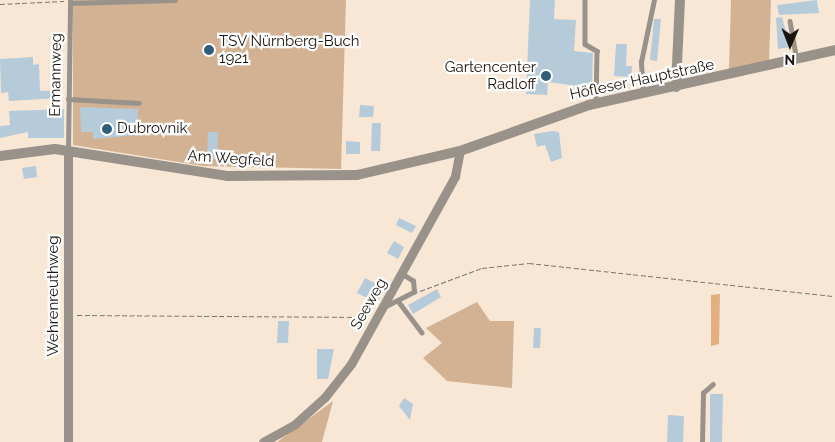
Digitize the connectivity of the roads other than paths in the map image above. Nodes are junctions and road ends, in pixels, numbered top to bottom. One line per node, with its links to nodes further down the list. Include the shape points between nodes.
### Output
1 (175, 0): 5 (lane)
2 (585, 0): 13 (lane, via 585,44 597,51)
3 (654, 0): 10 (lane, via 641,62)
4 (680, 0): 9 (street)
5 (70, 1): 11 (lane, Ermannweg)
6 (790, 21): 8 (lane)
7 (835, 50): 8 (street, Höfleser Hauptstraße)
8 (797, 61): 9 (street, Höfleser Hauptstraße)
9 (676, 87): 10 (street, Höfleser Hauptstraße)
10 (644, 93): 13 (street, Höfleser Hauptstraße)
11 (68, 99): 12 (lane); 14 (lane, Ermannweg)
12 (139, 103)
13 (596, 103): 15 (street, Höfleser Hauptstraße)
14 (68, 150): 15 (street, Am Wegfeld, via 166,169 271,178 370,173); 16 (street, Am Wegfeld, via 37,149); 22 (street, Wehrenreuthweg)
15 (460, 151): 17 (street, Seeweg, via 455,176)
16 (0, 156)
17 (402, 274): 18 (lane, via 413,281 414,292); 19 (street, Seeweg)
18 (399, 302): 19 (lane); 20 (lane)
19 (383, 308): 23 (street, Seeweg, via 325,398 295,424)
20 (422, 332)
21 (713, 384): 24 (lane, via 703,393)
22 (68, 442)
23 (264, 442)
24 (702, 442)

